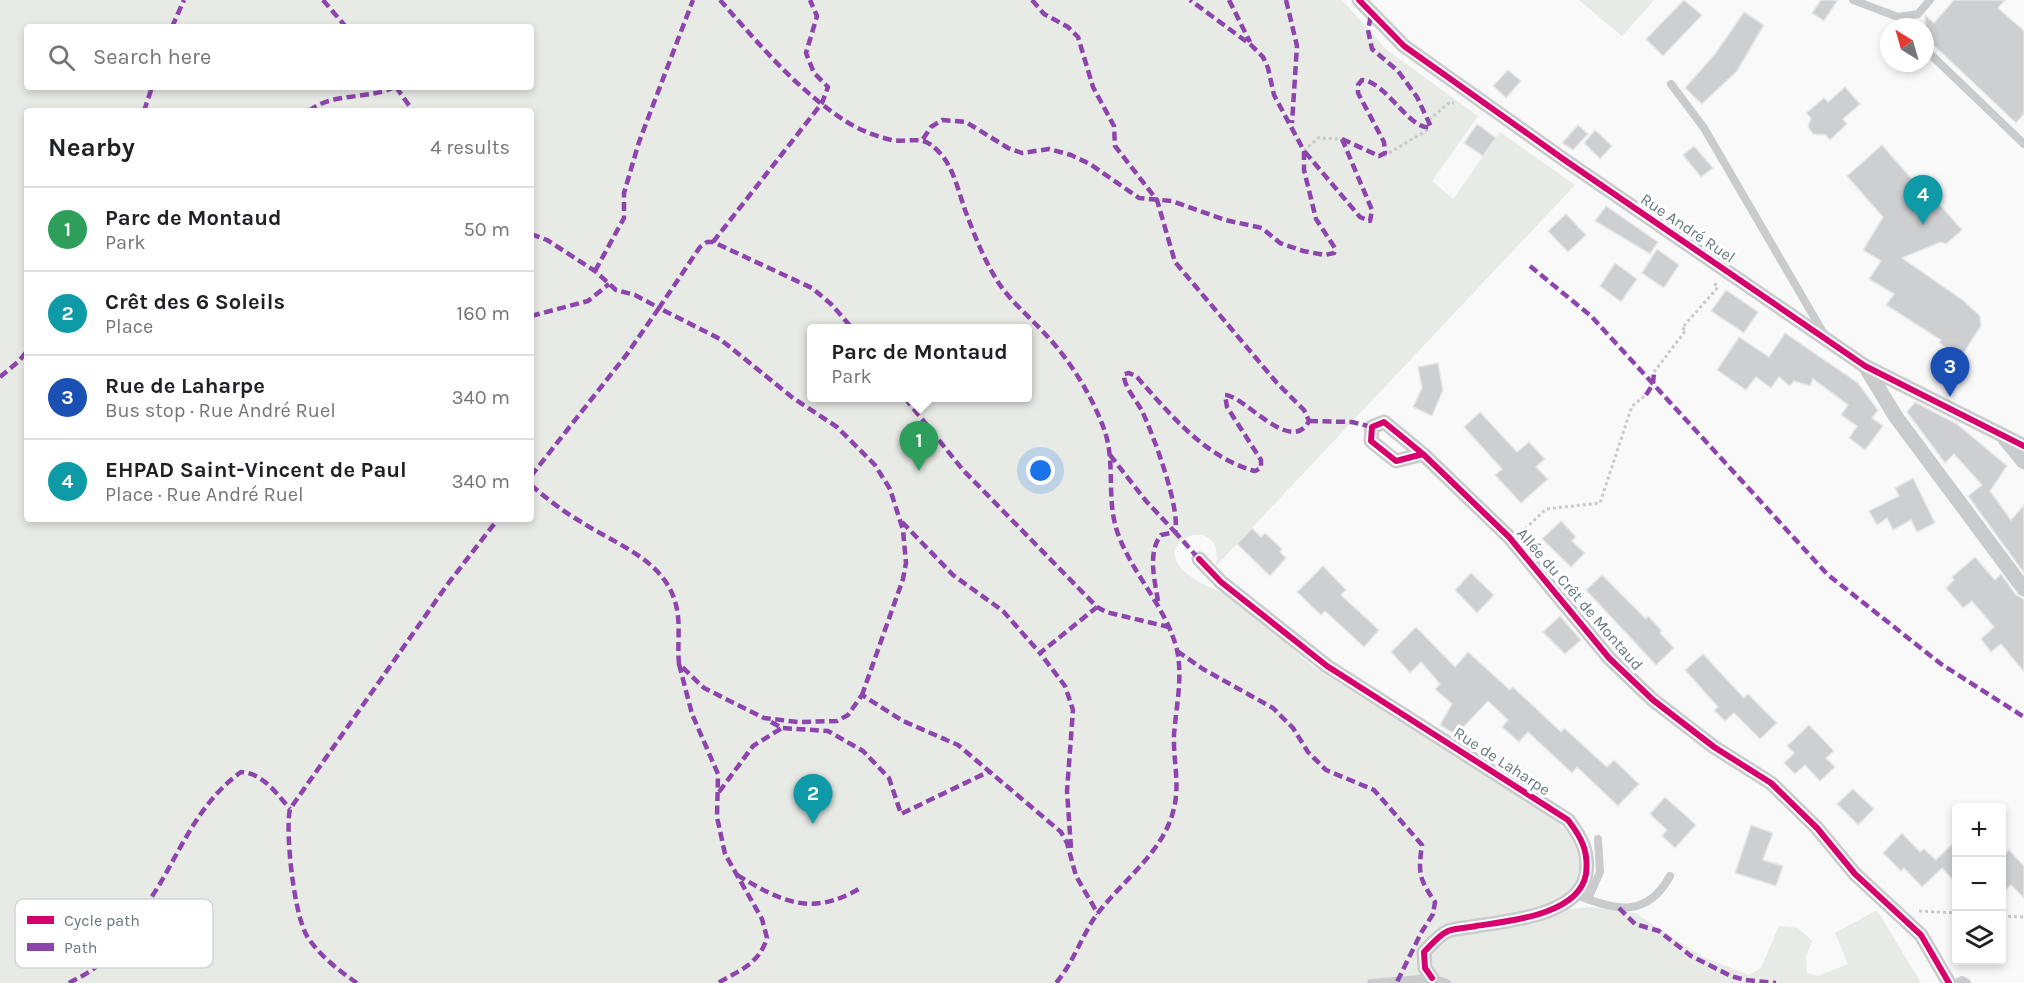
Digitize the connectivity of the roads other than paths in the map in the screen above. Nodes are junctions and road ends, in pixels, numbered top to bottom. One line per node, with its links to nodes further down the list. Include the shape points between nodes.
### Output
1 (1359, 0): 7 (street, Rue André Ruel, via 1404,46)
2 (1853, 0): 3 (lane, via 1898,17 1918,14)
3 (1930, 0)
4 (1934, 58): 6 (lane)
5 (1671, 84): 7 (lane, via 1704,128)
6 (2024, 144)
7 (1826, 339): 8 (street, Rue André Ruel)
8 (1865, 366): 9 (street, Rue André Ruel); 14 (street, via 1896,417)
9 (2004, 437): 10 (street, Rue André Ruel); 12 (street)
10 (2024, 446)
11 (1423, 454): 21 (street, Allée du Crêt de Montaud, via 1512,541 1609,658 1653,700 1696,734 1771,783 1817,828 1855,874 1921,935)
12 (2024, 462)
13 (1198, 559): 17 (street, Rue de Laharpe, via 1221,582 1327,666 1568,820 1583,840 1587,859)
14 (2024, 589)
15 (1598, 839): 17 (lane, via 1600,872)
16 (1670, 876): 17 (lane, via 1653,900 1640,905 1619,909)
17 (1583, 897): 18 (street, via 1507,921 1449,931 1424,952 1425,968)
18 (1431, 978): 19 (lane); 20 (lane)
19 (1371, 983)
20 (1447, 983)
21 (1949, 983)
22 (1957, 983): 23 (lane)
23 (1967, 983)

